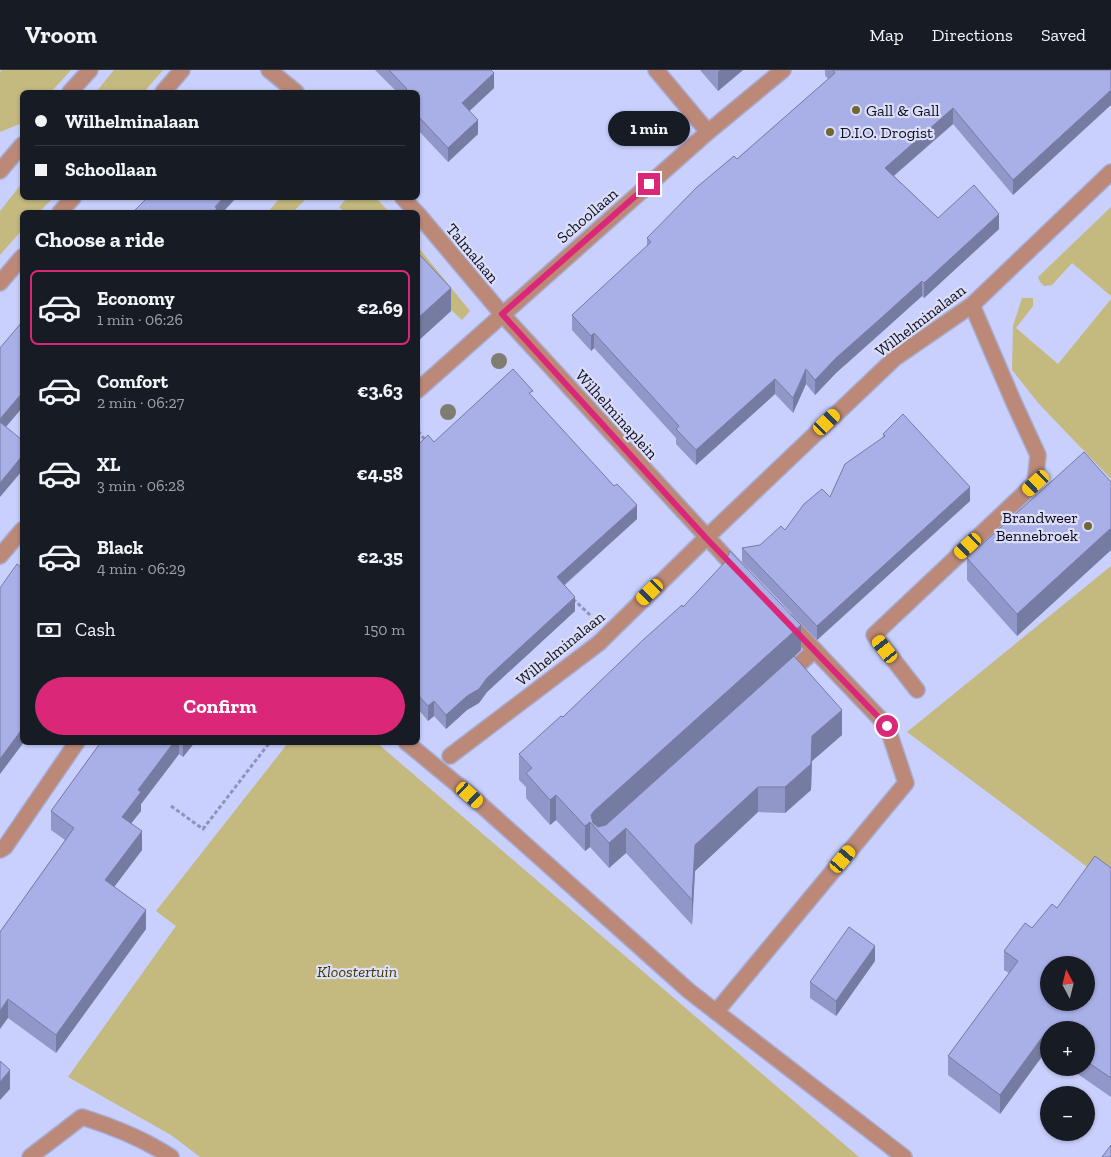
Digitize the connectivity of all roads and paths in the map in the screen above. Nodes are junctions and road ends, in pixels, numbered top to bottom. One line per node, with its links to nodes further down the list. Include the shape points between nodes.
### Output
1 (90, 70): 6 (street)
2 (182, 70): 7 (street)
3 (269, 70): 8 (street)
4 (656, 70): 9 (street)
5 (783, 70): 9 (street, Schoollaan)
6 (72, 90)
7 (165, 90)
8 (294, 90)
9 (708, 132): 21 (street, Schoollaan)
10 (20, 147): 11 (street)
11 (2, 164)
12 (1111, 172): 20 (street, Wilhelminalaan)
13 (71, 200): 15 (street)
14 (405, 200): 16 (street, Talmalaan)
15 (62, 210)
16 (414, 210)
17 (420, 217): 21 (street, Talmalaan)
18 (20, 259): 19 (street)
19 (0, 283)
20 (972, 305): 26 (street, Wilhelminalaan, via 894,358); 34 (street, via 1038,456 1036,483 874,635)
21 (502, 314): 22 (street, Schoollaan); 26 (street, Wilhelminaplein)
22 (420, 388)
23 (420, 433): 24 (path)
24 (430, 445)
25 (20, 532): 27 (street)
26 (706, 538): 28 (street); 31 (street, Wilhelminalaan)
27 (0, 556)
28 (754, 587)
29 (566, 592): 31 (path)
30 (781, 615): 32 (street)
31 (604, 638): 38 (street, Wilhelminalaan)
32 (815, 650): 33 (street); 41 (street, via 887,726 906,783)
33 (778, 683)
34 (918, 690)
35 (75, 745): 40 (street)
36 (268, 745): 39 (path, via 203,829)
37 (410, 745): 41 (street)
38 (450, 756)
39 (171, 806)
40 (0, 850)
41 (716, 1012): 45 (street)
42 (149, 1151): 43 (street, via 107,1125 82,1117); 44 (street)
43 (30, 1157)
44 (171, 1157)
45 (904, 1157)

